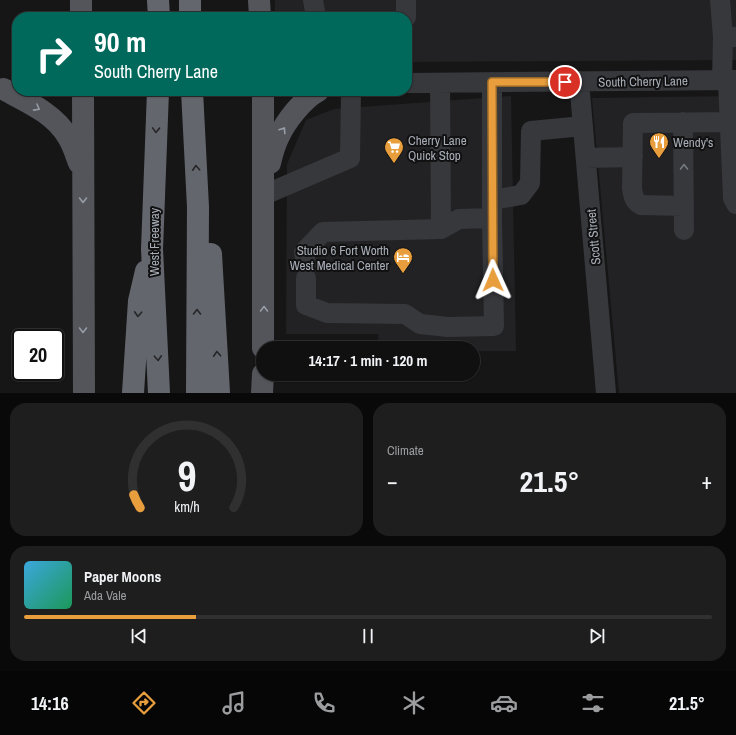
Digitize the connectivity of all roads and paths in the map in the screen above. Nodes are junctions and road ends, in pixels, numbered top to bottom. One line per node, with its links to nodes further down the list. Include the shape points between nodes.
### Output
1 (158, 0): 7 (highway)
2 (190, 0): 8 (highway)
3 (259, 0): 9 (main road)
4 (312, 0): 10 (street)
5 (406, 0): 11 (street)
6 (720, 0): 12 (street)
7 (159, 12)
8 (190, 12)
9 (260, 12)
10 (315, 12)
11 (406, 12)
12 (729, 37): 13 (street)
13 (729, 80): 16 (street, South Cherry Lane); 26 (street)
14 (440, 82): 15 (street, South Cherry Lane); 17 (street, South Cherry Lane); 36 (street)
15 (492, 82): 16 (street, South Cherry Lane); 35 (street)
16 (579, 82): 27 (street, Scott Street)
17 (412, 83)
18 (21, 96): 30 (main road, one-way to 30, via 56,121 69,138)
19 (83, 96): 30 (main road)
20 (158, 96): 38 (highway, West Freeway, one-way to 38)
21 (192, 96): 34 (highway, one-way to 21)
22 (263, 96): 31 (main road)
23 (311, 96): 31 (main road, one-way to 23, via 278,136 296,111)
24 (351, 96): 31 (street, via 350,158)
25 (683, 122): 26 (street); 28 (street, via 633,123); 33 (street, one-way to 25)
26 (733, 122): 32 (street)
27 (583, 126): 29 (street, Scott Street); 35 (street, via 530,131 530,183 521,195)
28 (633, 157): 29 (street); 33 (street, via 632,188 633,197 637,202 641,205)
29 (586, 158): 45 (street, Scott Street)
30 (83, 172): 40 (main road, one-way to 40)
31 (264, 187): 39 (main road, one-way to 31)
32 (734, 201)
33 (684, 206): 37 (street)
34 (198, 207): 43 (highway, one-way to 34); 44 (highway, one-way to 34, via 210,244)
35 (492, 209): 36 (street, via 459,219); 36 (street, via 494,326 448,327 420,324 405,314 327,313 306,304 304,252 323,232)
36 (441, 229)
37 (684, 230)
38 (152, 249): 41 (highway, one-way to 41, via 139,301); 42 (highway, West Freeway, one-way to 42)
39 (263, 341)
40 (84, 393)
41 (133, 393)
42 (159, 393)
43 (197, 393)
44 (219, 393)
45 (606, 393)

